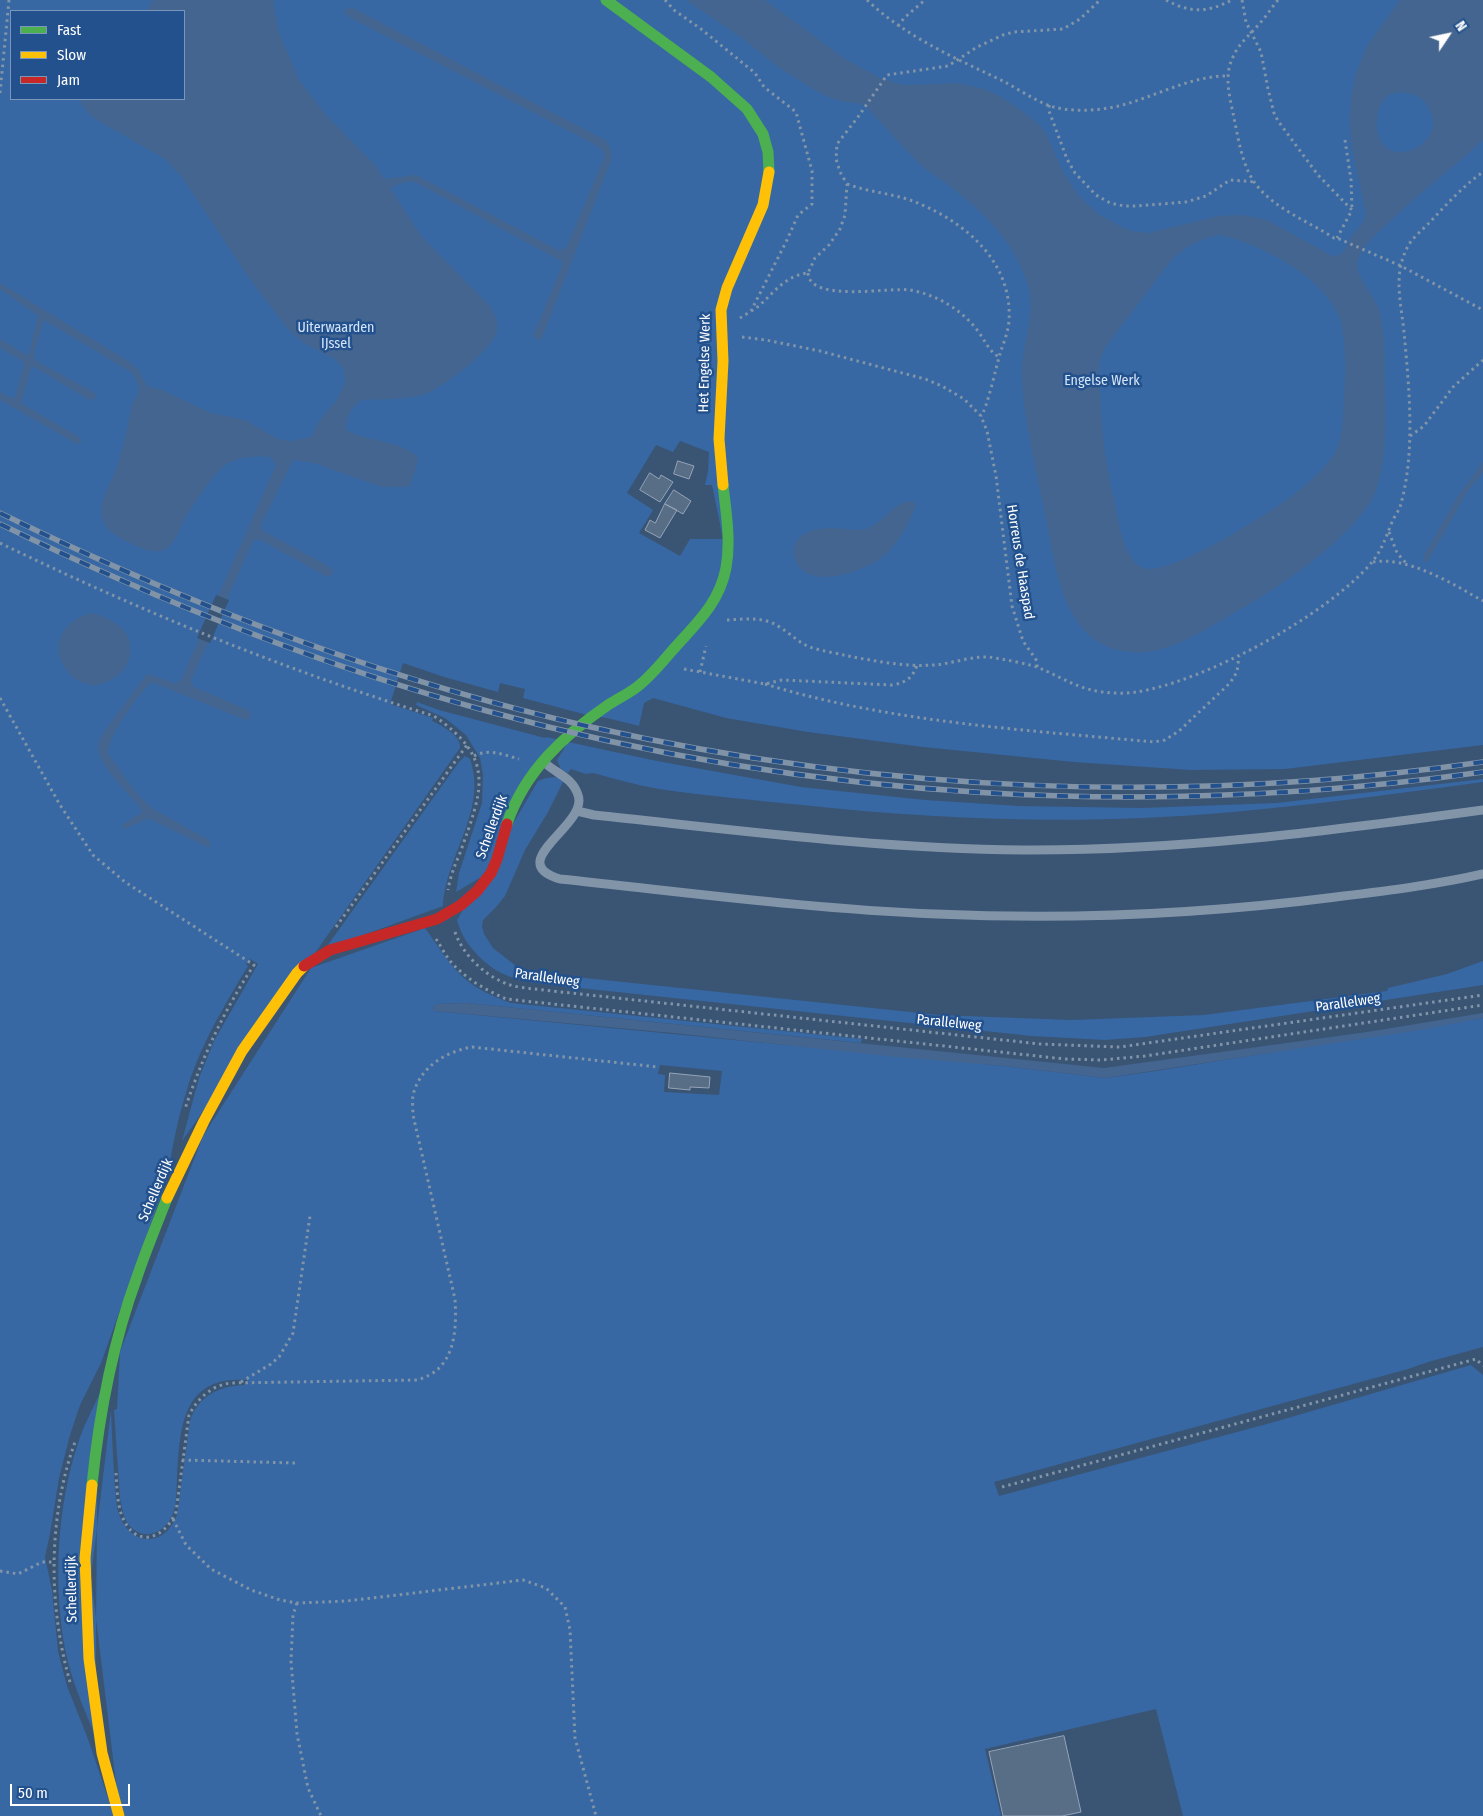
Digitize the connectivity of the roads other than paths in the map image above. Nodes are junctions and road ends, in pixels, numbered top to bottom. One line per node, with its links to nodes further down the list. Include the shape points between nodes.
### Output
1 (606, 0): 2 (street, Het Engelse Werk, via 734,97 761,128 768,146 770,171 765,200 724,294 720,314 719,448 728,534 727,572 711,608 646,680)
2 (564, 741): 3 (street, Schellerdijk)
3 (542, 760): 5 (lane, via 574,787 580,806); 7 (street, Schellerdijk, via 516,800 497,860 475,893 449,913 427,923 330,950 302,967 242,1051 167,1198 136,1278 112,1362 96,1449 85,1558 89,1659 102,1753)
4 (1483, 810): 5 (lane, via 1220,842 1021,850 850,842)
5 (577, 811): 6 (lane, via 542,853 541,865 552,877 891,912 1024,916 1188,912 1342,897)
6 (1483, 874)
7 (119, 1816)

